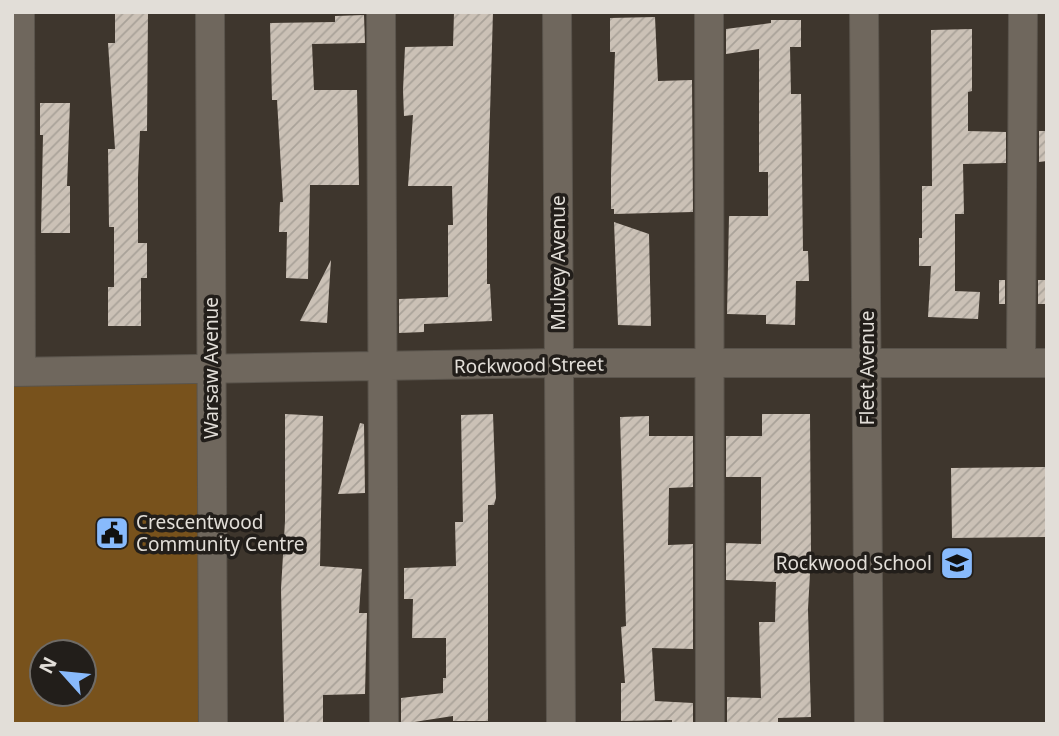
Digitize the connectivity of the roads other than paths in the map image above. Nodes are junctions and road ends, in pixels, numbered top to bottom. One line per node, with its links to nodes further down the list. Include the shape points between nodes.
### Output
1 (20, 12): 14 (street)
2 (210, 12): 13 (street, Warsaw Avenue)
3 (381, 12): 12 (street)
4 (557, 12): 8 (street, Mulvey Avenue)
5 (709, 12): 10 (street)
6 (864, 12): 11 (street, Fleet Avenue)
7 (1023, 12): 9 (street)
8 (559, 363): 10 (street, Rockwood Street); 12 (street, Rockwood Street); 17 (street, Mulvey Avenue)
9 (1034, 363): 11 (street, Rockwood Street)
10 (709, 364): 11 (street, Rockwood Street); 18 (street)
11 (867, 365): 19 (street, Fleet Avenue)
12 (382, 368): 13 (street, Rockwood Street); 16 (street)
13 (211, 369): 14 (street, Rockwood Street); 15 (street, Warsaw Avenue)
14 (17, 372)
15 (213, 724)
16 (384, 724)
17 (561, 724)
18 (710, 724)
19 (869, 724)

